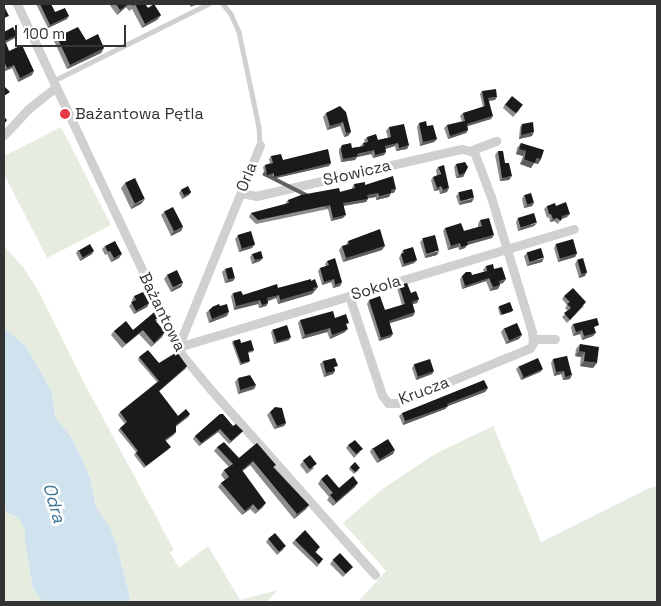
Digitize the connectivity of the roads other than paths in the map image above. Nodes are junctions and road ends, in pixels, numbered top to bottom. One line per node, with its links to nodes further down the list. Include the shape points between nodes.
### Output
1 (17, 4): 4 (street, Bażantowa)
2 (208, 4): 4 (lane)
3 (222, 4): 7 (lane, Orla, via 231,14 239,32)
4 (54, 85): 5 (street); 15 (street, Bażantowa)
5 (4, 135)
6 (496, 141): 8 (street, Słowicza)
7 (260, 145): 9 (street, Orla)
8 (472, 150): 9 (street, Słowicza, via 457,150 256,196); 11 (street, via 478,156)
9 (241, 193): 15 (street, Orla)
10 (574, 229): 11 (street, Sokola)
11 (506, 248): 12 (street, Sokola); 14 (street)
12 (349, 296): 14 (street, Krucza, via 382,395 388,403 527,350); 15 (street, Sokola)
13 (555, 339): 14 (street)
14 (533, 340)
15 (178, 347): 16 (street, Bażantowa, via 211,390)
16 (375, 575)

